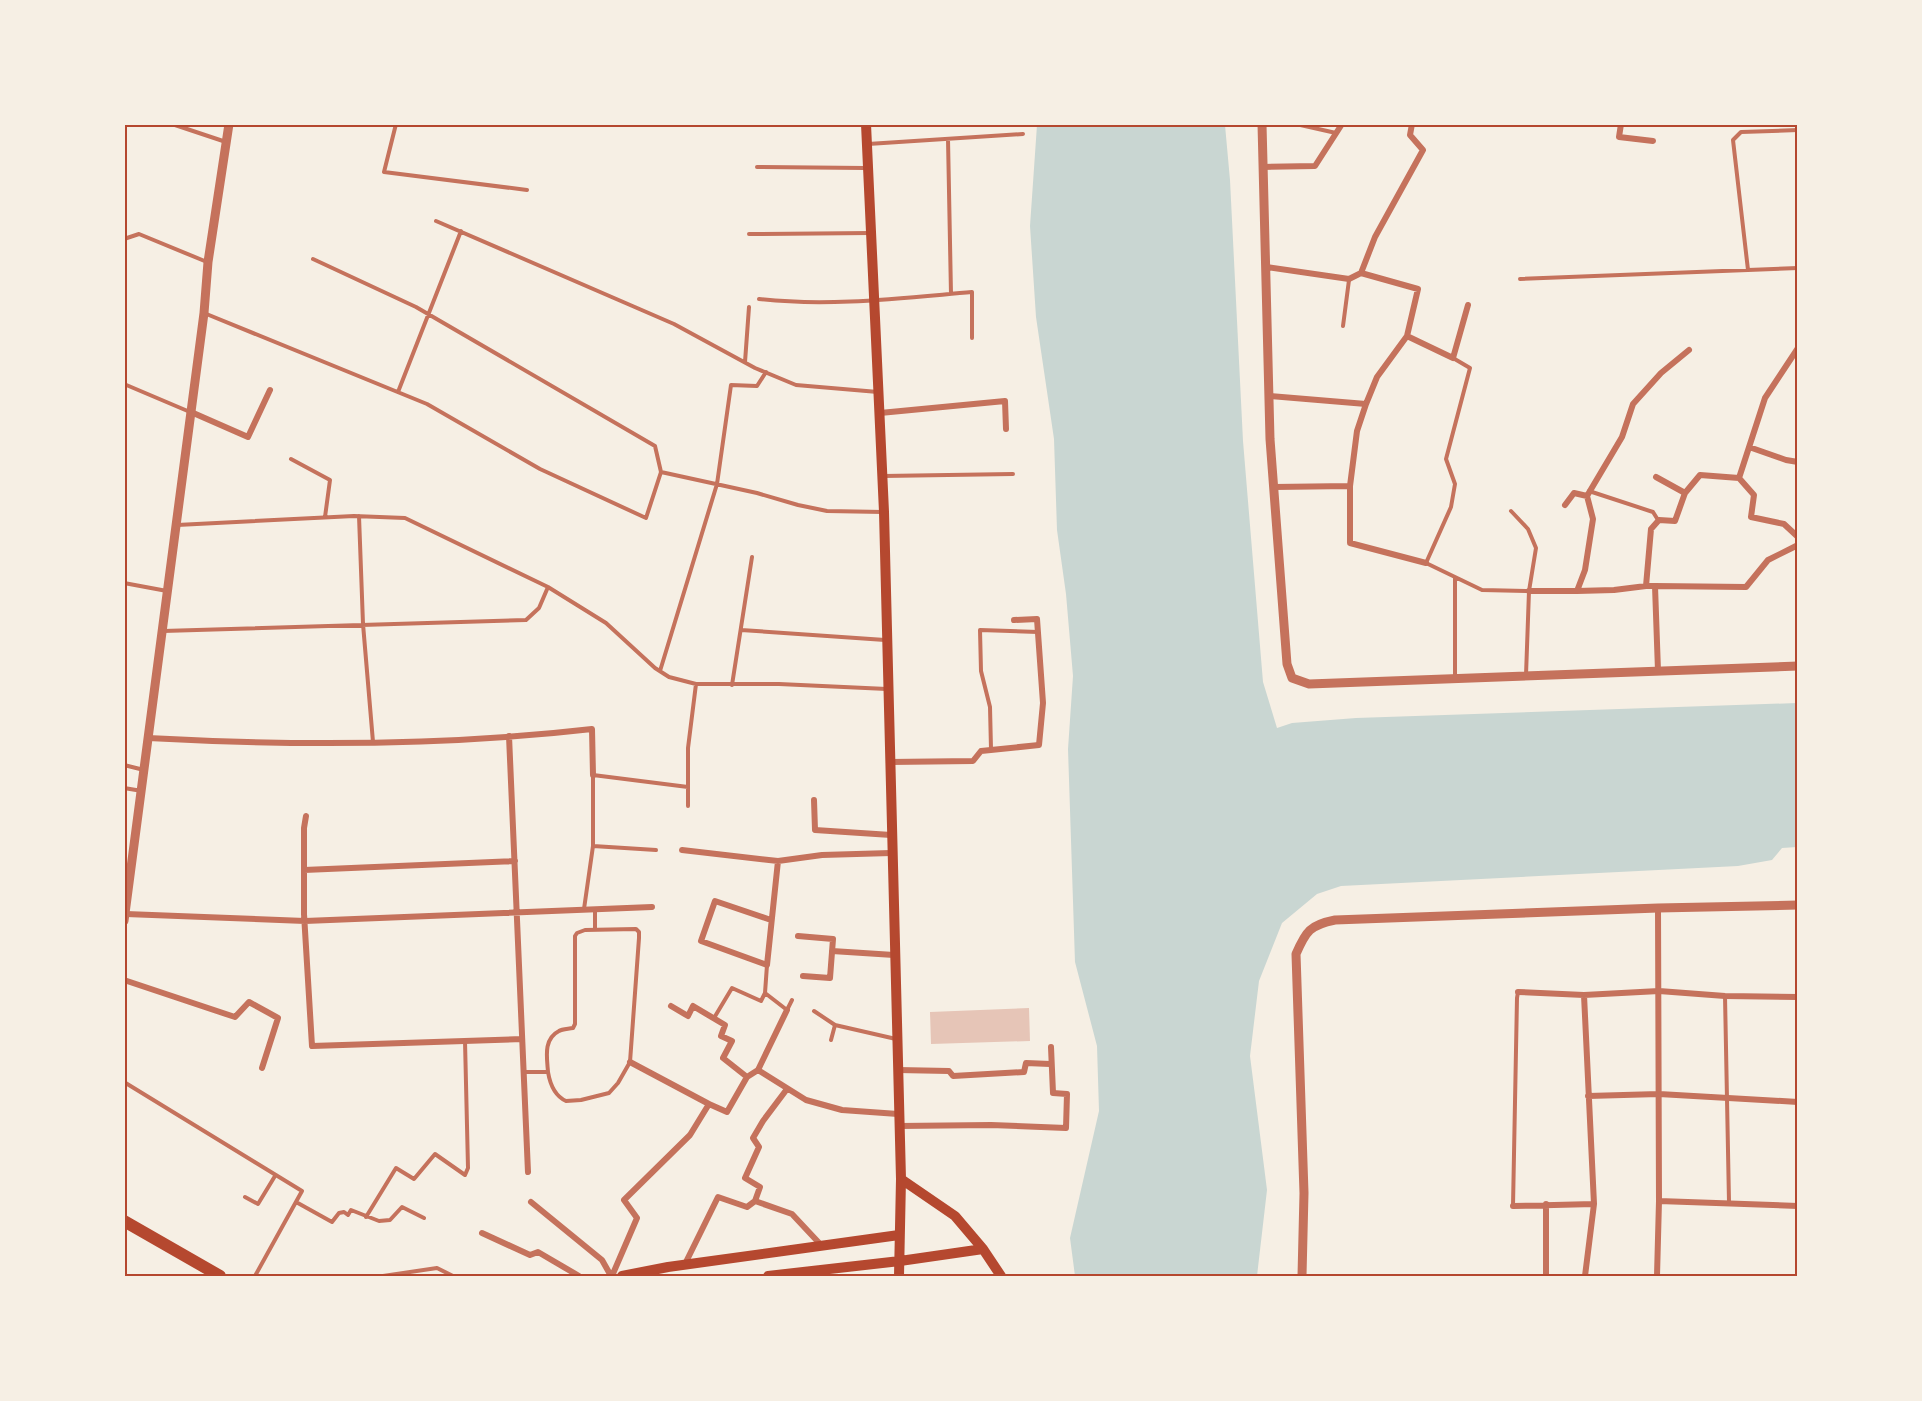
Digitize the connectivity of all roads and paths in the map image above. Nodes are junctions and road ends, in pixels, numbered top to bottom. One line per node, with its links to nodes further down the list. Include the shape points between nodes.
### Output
1 (172, 124): 16 (lane)
2 (229, 124): 16 (street)
3 (396, 124): 21 (lane, via 384,172)
4 (866, 124): 17 (main road)
5 (1262, 124): 19 (street)
6 (1296, 124): 10 (lane)
7 (1342, 124): 12 (street)
8 (1412, 124): 32 (street, via 1410,135 1423,150 1375,237)
9 (1621, 124): 15 (street, via 1619,137)
10 (1306, 125): 12 (lane)
11 (1797, 130): 31 (lane, via 1741,132 1733,140)
12 (1336, 133): 19 (street, via 1315,166)
13 (1023, 134): 14 (lane)
14 (948, 139): 17 (lane); 35 (lane)
15 (1653, 141)
16 (226, 142): 28 (street)
17 (867, 144): 20 (main road)
18 (757, 167): 20 (lane)
19 (1263, 167): 29 (street)
20 (869, 168): 24 (main road)
21 (527, 190)
22 (436, 221): 23 (lane)
23 (461, 231): 41 (lane); 48 (lane, via 674,324)
24 (872, 232): 25 (lane); 37 (main road)
25 (749, 234)
26 (124, 239): 28 (lane, via 139,234)
27 (313, 259): 41 (lane)
28 (208, 262): 40 (street)
29 (1266, 267): 33 (street); 54 (street)
30 (1797, 268): 31 (lane)
31 (1748, 270): 34 (lane)
32 (1361, 273): 33 (street); 43 (street, via 1418,289)
33 (1349, 279): 42 (lane)
34 (1520, 279)
35 (951, 294): 37 (lane); 44 (lane, via 972,292)
36 (759, 299): 37 (lane, via 791,303)
37 (875, 300): 53 (main road)
38 (1468, 305): 47 (street)
39 (748, 307): 48 (lane)
40 (204, 313): 52 (lane); 56 (street)
41 (429, 314): 52 (lane); 62 (lane, via 655,446)
42 (1343, 326)
43 (1407, 336): 47 (street); 55 (street, via 1377,377)
44 (972, 338)
45 (1797, 348): 59 (street, via 1765,398)
46 (1689, 350): 70 (street, via 1633,404 1622,437)
47 (1453, 358): 82 (lane, via 1470,368 1446,459 1455,484 1451,507)
48 (745, 362): 49 (lane)
49 (766, 372): 53 (lane, via 796,385); 67 (lane, via 757,386 731,385)
50 (124, 384): 56 (lane)
51 (270, 390): 56 (street, via 248,437)
52 (398, 392): 62 (lane, via 427,404 540,469 646,518)
53 (879, 392): 57 (main road)
54 (1269, 396): 55 (street); 69 (street)
55 (1366, 404): 68 (street, via 1357,431)
56 (191, 412): 78 (street)
57 (880, 413): 58 (street, via 1005,401); 64 (main road)
58 (1006, 429)
59 (1749, 447): 61 (street); 66 (street)
60 (291, 459): 76 (lane, via 330,480)
61 (1797, 462)
62 (661, 472): 67 (lane)
63 (1013, 474): 64 (lane)
64 (882, 476): 74 (main road)
65 (1656, 477): 71 (street)
66 (1739, 478): 71 (street, via 1700,475); 79 (street, via 1754,495 1751,517 1784,524)
67 (717, 484): 74 (lane, via 817,509); 99 (lane)
68 (1350, 486): 69 (street); 82 (street, via 1350,543)
69 (1274, 487): 101 (street, via 1287,664 1292,678 1309,684)
70 (1588, 493): 72 (street, via 1574,493); 77 (lane, via 1653,512); 90 (street, via 1593,519 1585,570)
71 (1685, 493): 77 (street, via 1676,521)
72 (1565, 505)
73 (1510, 511): 89 (lane, via 1528,529 1536,548)
74 (884, 512): 96 (main road)
75 (359, 516): 76 (lane); 87 (lane, via 405,518); 92 (lane)
76 (325, 517): 78 (lane)
77 (1659, 520): 85 (street, via 1651,529)
78 (176, 525): 88 (street)
79 (1797, 537)
80 (1797, 545): 86 (street, via 1768,560 1746,587)
81 (752, 557): 93 (lane)
82 (1426, 564): 83 (lane)
83 (1455, 577): 89 (lane, via 1482,590); 101 (lane)
84 (124, 583): 88 (lane)
85 (1646, 586): 86 (street); 90 (street)
86 (1655, 586): 98 (street)
87 (548, 587): 92 (lane, via 539,608 526,620); 99 (lane, via 606,623)
88 (168, 591): 94 (street)
89 (1529, 591): 90 (street); 100 (lane)
90 (1577, 591)
91 (1014, 620): 95 (street, via 1037,619)
92 (363, 624): 94 (lane); 107 (lane)
93 (741, 630): 96 (lane); 103 (lane)
94 (162, 631): 106 (street)
95 (1038, 632): 108 (street, via 1043,703 1039,745); 108 (lane, via 980,630)
96 (886, 640): 104 (main road)
97 (1797, 666): 98 (street)
98 (1658, 671): 100 (street)
99 (660, 672): 102 (lane)
100 (1526, 675): 101 (street)
101 (1455, 678)
102 (696, 684): 103 (lane); 113 (lane, via 688,748)
103 (732, 684): 104 (lane)
104 (887, 689): 109 (main road)
105 (509, 736): 107 (street); 112 (street, via 592,729); 124 (street)
106 (148, 738): 107 (street, via 234,743); 111 (street)
107 (373, 742)
108 (991, 750): 109 (street, via 981,751 974,761)
109 (889, 762): 119 (main road)
110 (124, 765): 111 (lane)
111 (144, 770): 115 (street)
112 (593, 775): 113 (lane); 120 (lane)
113 (688, 787): 117 (lane)
114 (124, 788): 115 (lane)
115 (142, 791): 133 (street)
116 (814, 800): 119 (street, via 815,830)
117 (688, 806)
118 (306, 816): 126 (street)
119 (891, 835): 123 (main road)
120 (593, 846): 121 (lane); 131 (lane)
121 (656, 850)
122 (682, 850): 125 (street)
123 (891, 853): 125 (street); 139 (main road)
124 (515, 861): 126 (street); 132 (street)
125 (778, 861): 134 (street)
126 (304, 870): 135 (street)
127 (1797, 905): 129 (street)
128 (652, 907): 130 (street)
129 (1658, 908): 143 (street); 211 (street, via 1335,920 1319,923 1305,933 1296,954 1304,1193)
130 (595, 909): 131 (street); 136 (lane)
131 (584, 910): 132 (street)
132 (517, 912): 135 (street); 155 (street)
133 (125, 918): 135 (street)
134 (771, 920): 140 (street); 140 (street, via 715,901 701,941)
135 (305, 921): 158 (street, via 312,1046)
136 (595, 930): 160 (lane, via 639,932); 166 (lane, via 575,936 575,1024 560,1030 549,1042)
137 (798, 936): 138 (street, via 833,939)
138 (832, 951): 139 (street); 141 (street, via 830,978)
139 (894, 955): 156 (main road)
140 (767, 964): 145 (lane)
141 (803, 976)
142 (124, 980): 162 (street, via 235,1017 249,1002 278,1018)
143 (1659, 991): 146 (street); 147 (street); 170 (street)
144 (1518, 992): 146 (street); 188 (lane)
145 (765, 993): 151 (lane); 153 (lane, via 761,1001 732,988)
146 (1584, 995): 171 (street)
147 (1725, 996): 148 (street); 172 (lane)
148 (1797, 997)
149 (792, 1000): 151 (lane)
150 (671, 1006): 153 (street, via 688,1016 693,1006)
151 (786, 1010): 163 (street)
152 (814, 1011): 154 (lane)
153 (714, 1018): 167 (street, via 725,1025 721,1036 732,1041 723,1058)
154 (835, 1024): 156 (lane); 157 (lane)
155 (522, 1039): 158 (street); 165 (street)
156 (896, 1039): 164 (main road)
157 (831, 1040)
158 (465, 1041): 190 (lane, via 465,1175 435,1154 414,1179 396,1168)
159 (1051, 1047): 161 (street)
160 (630, 1062): 166 (lane, via 609,1093 581,1100 561,1099); 174 (street)
161 (1050, 1064): 164 (street, via 1026,1063 1024,1072 953,1076 949,1071); 176 (street, via 1053,1094 1067,1094 1066,1128)
162 (262, 1068)
163 (759, 1070): 167 (street); 169 (street)
164 (897, 1070): 175 (main road)
165 (524, 1072): 166 (lane); 177 (street)
166 (548, 1072)
167 (747, 1077): 174 (street, via 727,1112)
168 (124, 1082): 178 (lane)
169 (787, 1089): 175 (street, via 806,1100 842,1110); 181 (street, via 753,1138 759,1147 745,1178 760,1187)
170 (1659, 1094): 171 (street); 172 (street); 182 (street)
171 (1588, 1095): 187 (street)
172 (1726, 1098): 173 (street); 185 (lane)
173 (1797, 1102)
174 (709, 1104): 206 (street, via 690,1136 624,1200 637,1218)
175 (898, 1114): 176 (main road)
176 (898, 1126): 179 (main road)
177 (528, 1172)
178 (275, 1176): 180 (lane, via 258,1204); 183 (lane, via 302,1191)
179 (901, 1179): 194 (main road); 196 (main road, via 955,1216)
180 (245, 1197)
181 (754, 1201): 195 (street, via 792,1214); 198 (street, via 747,1207 718,1197)
182 (1659, 1201): 185 (street); 214 (street)
183 (296, 1202): 190 (lane, via 332,1222 339,1213 348,1215 351,1210); 202 (lane)
184 (531, 1202): 206 (street, via 602,1260)
185 (1729, 1202): 189 (street)
186 (1546, 1204): 187 (street); 188 (street); 212 (street)
187 (1594, 1204): 213 (street)
188 (1513, 1206)
189 (1797, 1206)
190 (366, 1217): 191 (lane, via 390,1220 402,1208)
191 (424, 1218)
192 (124, 1221): 201 (main road)
193 (483, 1233): 205 (street, via 530,1255 538,1252)
194 (899, 1235): 195 (main road); 197 (main road)
195 (821, 1245): 198 (main road)
196 (983, 1249): 197 (main road); 210 (main road)
197 (900, 1261): 200 (main road); 209 (main road)
198 (685, 1265): 199 (main road)
199 (669, 1272): 207 (main road)
200 (798, 1274): 208 (main road)
201 (220, 1276)
202 (255, 1276)
203 (384, 1276): 204 (lane, via 437,1268)
204 (453, 1276)
205 (579, 1276)
206 (611, 1276)
207 (622, 1276)
208 (768, 1276)
209 (899, 1276)
210 (1001, 1276)
211 (1302, 1276)
212 (1546, 1276)
213 (1585, 1276)
214 (1657, 1276)

